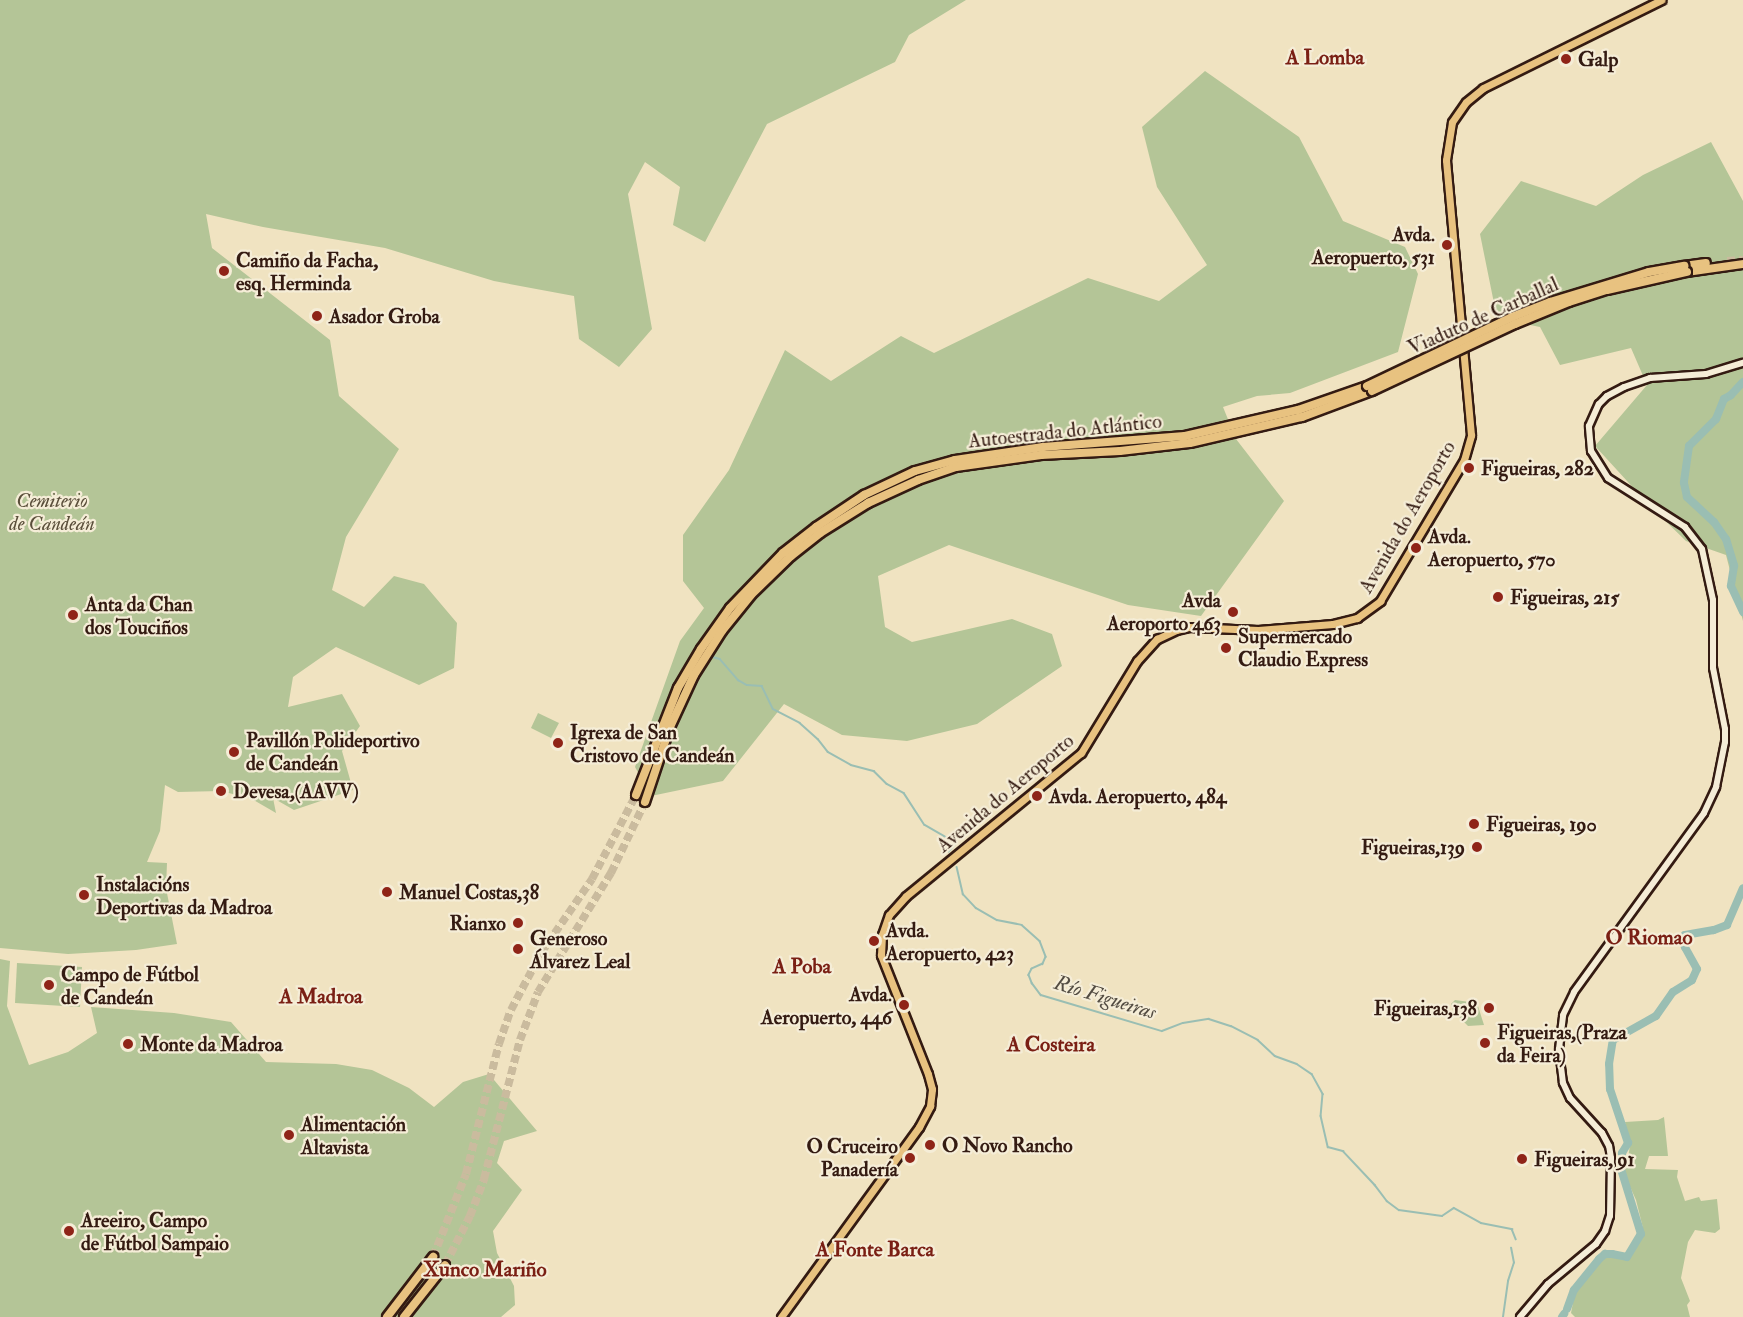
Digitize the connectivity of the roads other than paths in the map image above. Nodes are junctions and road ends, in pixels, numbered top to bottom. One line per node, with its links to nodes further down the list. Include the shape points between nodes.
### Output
1 (1661, 0): 14 (main road, Avenida do Aeroporto, via 1483,88 1466,102 1452,122 1446,160 1471,435 1464,460 1380,601 1357,618 1333,624 1258,630 1189,627 1157,639 1137,661 1081,753 906,896 891,913 881,940 882,961 928,1074 932,1089 930,1106 920,1128)
2 (1727, 261): 4 (highway)
3 (1743, 264): 4 (highway)
4 (1686, 269): 6 (highway, Viaduto de Carballal, bridge, via 1569,302)
5 (1743, 363): 15 (main road, via 1706,374 1650,378 1624,387 1599,404 1589,426 1591,451 1608,478 1685,528 1702,549 1713,600 1713,668 1725,742 1716,787 1704,813 1574,992 1563,1015 1558,1049 1563,1083 1570,1098 1609,1146 1611,1209 1596,1245 1540,1293)
6 (1370, 389): 7 (highway, Autoestrada do Atlántico, via 1302,417 1202,441 996,460 956,467 918,480 868,503 820,533 733,610)
7 (691, 673): 8 (highway, Autoestrada do Atlántico, via 678,688); 9 (highway, Autoestrada do Atlántico)
8 (636, 795)
9 (645, 801)
10 (433, 1257): 12 (highway)
11 (445, 1265): 13 (highway)
12 (387, 1317)
13 (404, 1317)
14 (781, 1317)
15 (1520, 1317)

